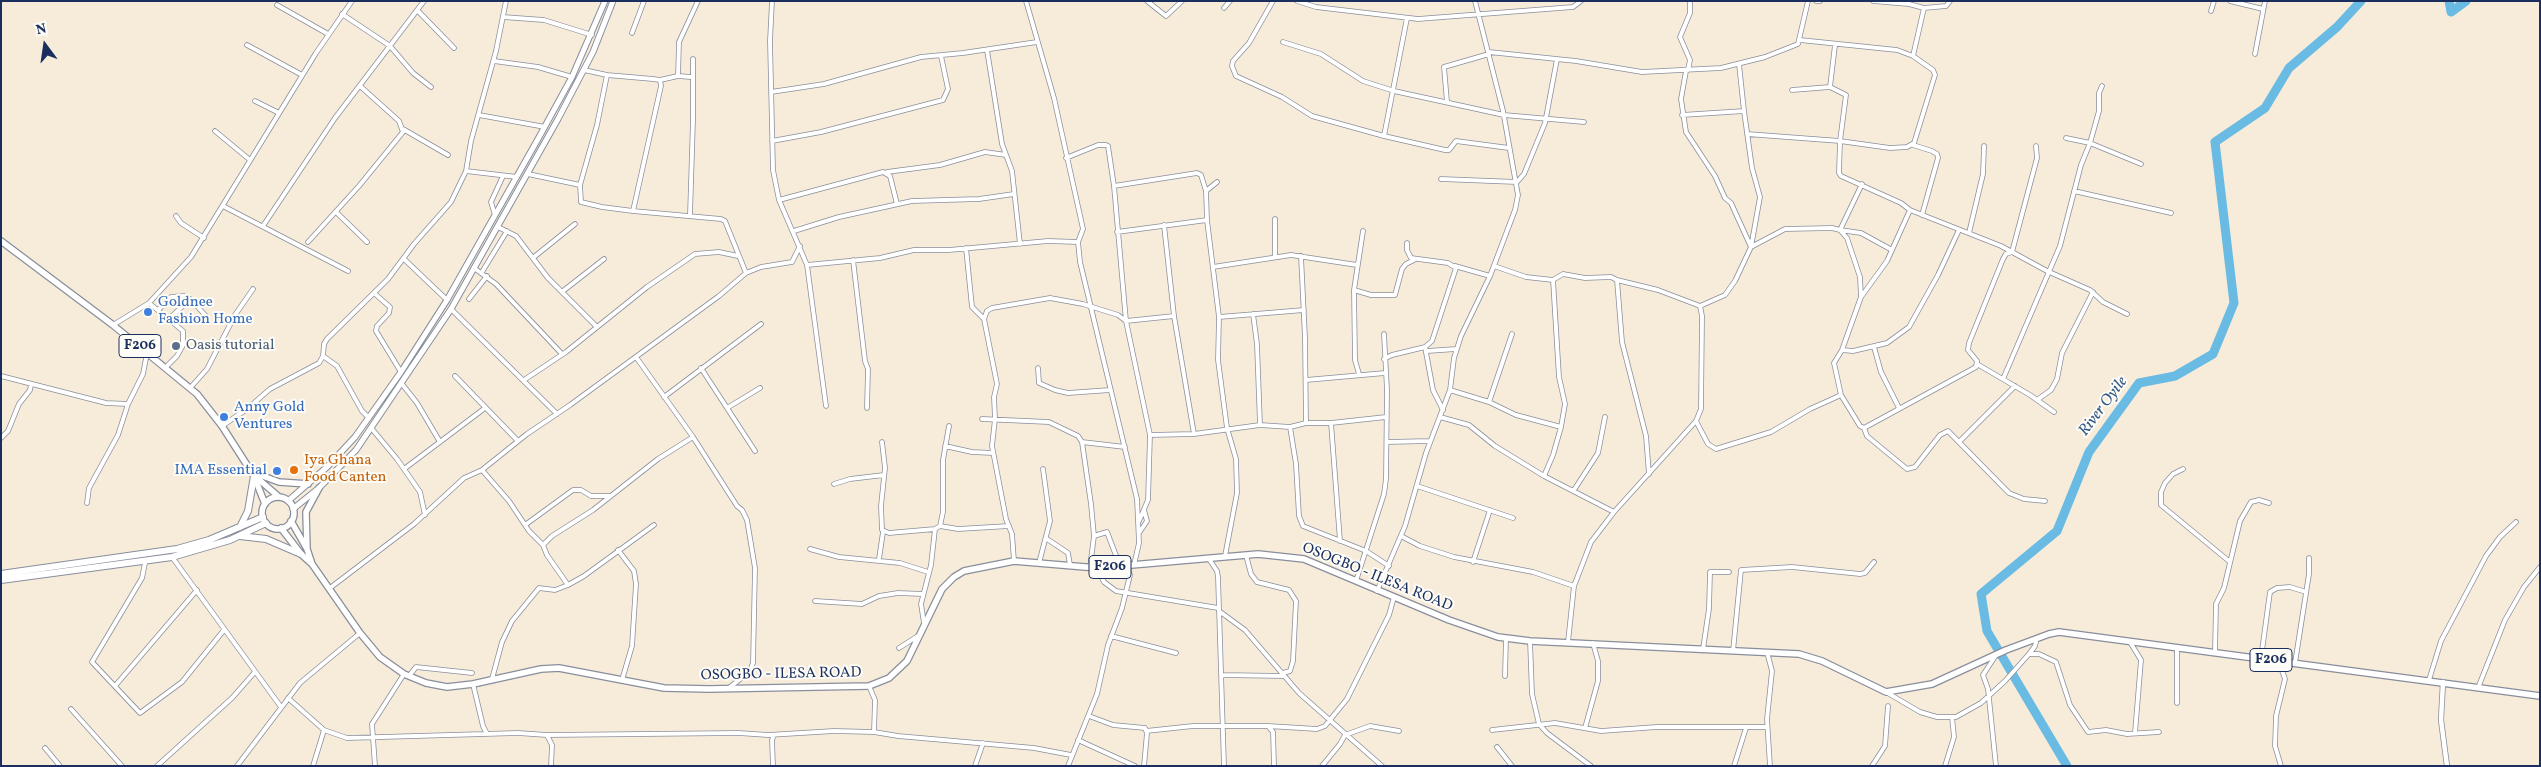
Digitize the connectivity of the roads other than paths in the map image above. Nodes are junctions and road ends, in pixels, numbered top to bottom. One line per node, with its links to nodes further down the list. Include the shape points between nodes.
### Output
1 (352, 1): 32 (street)
2 (424, 1): 30 (street)
3 (506, 1): 34 (street)
4 (605, 1): 38 (main road)
5 (613, 1): 55 (main road)
6 (644, 1): 36 (street)
7 (698, 1): 59 (street, via 679,42)
8 (772, 1): 69 (street)
9 (1026, 1): 40 (street)
10 (1147, 1): 11 (street, via 1166,16)
11 (1182, 1)
12 (1230, 1): 27 (street)
13 (1273, 1): 83 (street, via 1249,42 1233,60 1236,76 1312,116)
14 (1297, 1): 35 (street, via 1316,7)
15 (1475, 1): 33 (street)
16 (1580, 1): 33 (street, via 1573,7)
17 (1808, 1): 39 (street)
18 (1816, 1): 19 (street)
19 (1820, 1)
20 (1873, 1): 28 (street)
21 (1950, 1): 28 (street, via 1946,6)
22 (2214, 1): 31 (street)
23 (2230, 1): 29 (street)
24 (2265, 1): 29 (street)
25 (1690, 3): 56 (street, via 1690,13 1680,37 1690,60)
26 (277, 5): 37 (street)
27 (1224, 8)
28 (1924, 8): 50 (street)
29 (2263, 9): 48 (street)
30 (418, 11): 43 (street); 45 (street)
31 (2211, 11)
32 (342, 14): 37 (street); 43 (street)
33 (1477, 15): 35 (street); 47 (street)
34 (503, 17): 38 (street, via 544,20); 53 (street)
35 (1406, 18): 68 (street)
36 (632, 33)
37 (328, 34): 57 (street)
38 (592, 35): 60 (main road)
39 (1800, 40): 44 (street); 54 (street, via 1780,52)
40 (1037, 42): 46 (street); 94 (street, via 1054,98)
41 (1282, 42): 68 (street, via 1321,54 1363,81)
42 (247, 45): 57 (street)
43 (390, 46): 63 (street); 65 (street, via 413,73)
44 (1835, 46): 50 (street, via 1897,50); 66 (street)
45 (454, 48)
46 (987, 50): 49 (street); 93 (street, via 997,120)
47 (1489, 53): 51 (street); 71 (street, via 1444,66); 75 (street)
48 (2255, 54)
49 (941, 56): 69 (street, via 920,57 824,84); 85 (street, via 948,89 943,100 821,132)
50 (1913, 56): 88 (street, via 1933,70 1934,75)
51 (1557, 59): 56 (street, via 1642,72); 77 (street)
52 (693, 60): 61 (street)
53 (494, 61): 60 (street, via 538,67); 74 (street)
54 (1739, 64): 56 (street); 72 (street)
55 (584, 70): 58 (street); 99 (main road)
56 (1687, 70): 76 (street, via 1681,99)
57 (302, 75): 73 (street)
58 (607, 75): 62 (street); 106 (street, via 596,132)
59 (678, 76): 61 (street); 62 (street)
60 (572, 77): 79 (main road)
61 (691, 77): 121 (street)
62 (660, 80): 115 (street, via 661,88)
63 (360, 86): 80 (street); 126 (street)
64 (2102, 86): 87 (street)
65 (431, 87)
66 (1830, 87): 67 (street); 86 (street, via 1848,98)
67 (1792, 90)
68 (1394, 91): 71 (street); 83 (street)
69 (771, 92): 85 (street)
70 (255, 101): 73 (street)
71 (1447, 102): 75 (street)
72 (1744, 111): 76 (street); 82 (street)
73 (279, 113): 95 (street)
74 (479, 115): 79 (street); 97 (street)
75 (1504, 115): 77 (street); 91 (street)
76 (1682, 115): 143 (street, via 1686,132 1731,203)
77 (1546, 119): 78 (street); 104 (street, via 1524,174)
78 (1584, 122)
79 (545, 127): 101 (main road)
80 (403, 128): 92 (street); 116 (street)
81 (215, 131): 95 (street)
82 (1748, 134): 86 (street); 143 (street, via 1760,197)
83 (1384, 136): 91 (street, via 1446,150 1456,142)
84 (2066, 138): 87 (street)
85 (772, 141): 111 (street, via 772,170)
86 (1840, 141): 88 (street, via 1890,148); 105 (street, via 1838,172)
87 (2090, 143): 96 (street); 109 (street)
88 (1913, 145): 118 (street, via 1932,151 1938,158)
89 (1984, 146): 134 (street, via 1983,174)
90 (2036, 146): 146 (street, via 2037,158)
91 (1509, 148): 104 (street)
92 (448, 155)
93 (1006, 155): 98 (street, via 986,152 940,165); 110 (street, via 1012,171)
94 (1066, 158): 107 (street, via 1098,145 1108,146); 139 (street, via 1083,229)
95 (250, 160): 113 (street)
96 (2141, 164)
97 (466, 171): 100 (street); 151 (street, via 448,207)
98 (886, 172): 111 (street); 112 (street)
99 (528, 174): 106 (street); 127 (main road)
100 (503, 176): 101 (street); 120 (street, via 491,202)
101 (517, 177): 120 (main road)
102 (1441, 179): 104 (street)
103 (1217, 182): 108 (street)
104 (1516, 182): 158 (street, via 1515,210)
105 (1862, 184): 114 (street); 128 (street)
106 (580, 185): 115 (street, via 581,202)
107 (1114, 186): 108 (street, via 1198,173); 133 (street)
108 (1206, 191): 123 (street)
109 (2074, 191): 117 (street); 163 (street, via 2060,246)
110 (1014, 194): 112 (street); 140 (street)
111 (779, 200): 131 (street)
112 (897, 204): 131 (street)
113 (223, 206): 126 (street); 135 (street)
114 (1910, 210): 118 (street); 145 (street)
115 (633, 211): 121 (street)
116 (336, 212): 137 (street); 138 (street)
117 (2171, 214)
118 (1922, 215): 129 (street)
119 (176, 216): 135 (street)
120 (495, 216): 177 (main road)
121 (690, 216): 147 (street, via 725,220)
122 (1275, 219): 148 (street)
123 (1207, 220): 125 (street); 159 (street)
124 (575, 224): 150 (street)
125 (1164, 225): 133 (street); 187 (street)
126 (263, 226): 161 (street)
127 (498, 227): 130 (street); 160 (main road)
128 (1840, 230): 143 (street, via 1786,229); 145 (street, via 1861,233); 174 (street, via 1847,238 1860,277)
129 (1959, 230): 134 (street); 197 (street, via 1909,327)
130 (507, 231): 150 (street, via 516,236); 162 (street)
131 (794, 231): 142 (street)
132 (1364, 231): 156 (street)
133 (1117, 232): 191 (street)
134 (1969, 234): 146 (street)
135 (204, 238): 178 (street, via 179,272)
136 (1, 241): 193 (main road, F206)
137 (308, 242)
138 (367, 242)
139 (1078, 242): 140 (street); 180 (street)
140 (1019, 243): 144 (street)
141 (1407, 243): 154 (street, via 1408,255)
142 (800, 246): 155 (street); 164 (street, via 792,262)
143 (1751, 247): 179 (street, via 1729,291)
144 (966, 248): 153 (street, via 914,250); 190 (street, via 972,308)
145 (1892, 250): 174 (street)
146 (2012, 252): 163 (street); 206 (street, via 2003,259 1969,343 1968,350)
147 (738, 256): 164 (street); 194 (street, via 719,252 695,254)
148 (1275, 256): 149 (street); 159 (street)
149 (1301, 256): 156 (street); 183 (street)
150 (534, 257): 171 (street, via 548,278)
151 (404, 259): 173 (street); 177 (street)
152 (604, 259): 171 (street)
153 (853, 260): 155 (street); 233 (street, via 868,369)
154 (1414, 260): 157 (street); 170 (street, via 1402,269 1395,295 1372,295)
155 (807, 265): 230 (street)
156 (1357, 265): 170 (street)
157 (1455, 266): 166 (street); 198 (street, via 1435,335)
158 (1494, 266): 166 (street); 167 (street, via 1526,277)
159 (1213, 267): 189 (street)
160 (474, 268): 162 (street); 181 (main road)
161 (348, 271)
162 (482, 272): 165 (street)
163 (2047, 272): 172 (street); 215 (street)
164 (746, 273): 204 (street)
165 (487, 276): 176 (street); 202 (street)
166 (1490, 276): 199 (street)
167 (1553, 280): 168 (street, via 1563,274); 251 (street, via 1559,377 1565,404)
168 (1617, 280): 179 (street, via 1658,290); 275 (street, via 1622,342 1644,425)
169 (253, 289): 221 (street, via 234,315 207,369)
170 (1354, 290): 212 (street, via 1355,360)
171 (563, 291): 194 (street)
172 (2093, 292): 185 (street, via 2103,302); 227 (street, via 2062,353 2052,390)
173 (374, 293): 203 (street, via 327,339); 210 (street, via 390,307 389,313 376,326 376,331)
174 (1862, 296): 200 (street)
175 (190, 299): 182 (street, via 171,297); 186 (street); 188 (street)
176 (469, 299)
177 (447, 300): 210 (main road)
178 (149, 303): 182 (street); 193 (street)
179 (1700, 306): 244 (street, via 1702,392)
180 (1093, 308): 190 (street, via 1050,298 992,308); 191 (street, via 1118,315); 223 (street)
181 (450, 309): 216 (street); 219 (main road)
182 (158, 310): 188 (street)
183 (1304, 310): 184 (street); 217 (street)
184 (1253, 314): 189 (street); 247 (street)
185 (2127, 314)
186 (206, 316)
187 (1174, 316): 191 (street); 255 (street)
188 (170, 318): 207 (street, via 183,331 183,338 177,356)
189 (1218, 318): 252 (street, via 1218,360)
190 (984, 319): 243 (street, via 997,384)
191 (1126, 321): 256 (street)
192 (761, 324): 208 (street)
193 (113, 325): 201 (main road, F206)
194 (597, 327): 202 (street)
195 (1384, 334): 205 (street)
196 (1512, 334): 228 (street)
197 (1874, 347): 200 (street); 234 (street, via 1881,372)
198 (1426, 349): 199 (street); 205 (street, via 1392,354); 235 (street, via 1433,390)
199 (1456, 349): 224 (street)
200 (1842, 350): 225 (street, via 1834,363)
201 (148, 352): 207 (main road, F206); 229 (street, via 143,374)
202 (562, 354): 216 (street)
203 (323, 356): 241 (street, via 337,366); 248 (street, via 319,363 270,389)
204 (636, 357): 226 (street); 237 (street)
205 (1384, 359): 211 (street)
206 (1977, 364): 215 (street); 234 (street, via 1968,373)
207 (166, 367): 221 (main road, F206)
208 (702, 368): 226 (street); 232 (street)
209 (1038, 368): 223 (street, via 1039,383 1056,390 1068,393)
210 (401, 372): 241 (main road)
211 (1385, 373): 212 (street); 238 (street)
212 (1359, 374): 217 (street)
213 (1, 376): 218 (street)
214 (455, 376): 231 (street)
215 (2003, 379): 220 (street)
216 (524, 380): 237 (street)
217 (1306, 380): 245 (street)
218 (31, 384): 229 (street, via 106,403); 258 (street, via 8,432)
219 (402, 384): 254 (main road); 261 (street)
220 (2015, 386): 227 (street); 265 (street)
221 (191, 387): 248 (main road, F206)
222 (760, 388): 232 (street)
223 (1110, 390): 267 (street)
224 (1450, 390): 228 (street); 235 (street)
225 (1841, 394): 244 (street, via 1771,432 1716,448 1708,444); 253 (street)
226 (664, 398): 257 (street)
227 (2037, 400): 236 (street)
228 (1489, 402): 251 (street, via 1516,415)
229 (128, 404): 287 (street, via 118,435 89,488)
230 (826, 406)
231 (485, 408): 259 (street); 261 (street)
232 (727, 408): 268 (street)
233 (867, 408)
234 (1899, 408): 253 (street)
235 (1443, 410): 239 (street)
236 (2054, 412)
237 (557, 414): 259 (street)
238 (1386, 417): 246 (street); 264 (street)
239 (1440, 417): 260 (street); 277 (street, via 1469,425 1495,446)
240 (1605, 417): 282 (street, via 1598,452)
241 (369, 418): 278 (main road, via 355,437)
242 (982, 419): 243 (street)
243 (995, 419): 263 (street, via 1049,422 1078,436); 269 (street, via 991,438)
244 (1696, 421): 275 (street)
245 (1306, 423): 246 (street); 250 (street)
246 (1331, 423): 313 (street)
247 (1260, 425): 250 (street); 252 (street)
248 (222, 426): 274 (main road, F206)
249 (949, 426): 266 (street)
250 (1290, 427): 313 (street, via 1300,520 1308,530)
251 (1561, 427): 277 (street)
252 (1227, 428): 255 (street); 321 (street, via 1236,459 1237,493)
253 (1864, 428): 265 (street, via 1867,436 1907,469 1915,467 1945,431)
254 (372, 430): 270 (street); 281 (main road)
255 (1194, 434): 256 (street)
256 (1150, 435): 291 (street, via 1148,500)
257 (693, 437): 283 (street); 387 (street, via 742,510 754,552 756,618 753,663)
258 (1, 438)
259 (518, 440): 273 (street)
260 (1430, 441): 264 (street); 280 (street)
261 (440, 442): 270 (street)
262 (882, 442): 276 (street)
263 (1082, 442): 267 (street); 310 (street)
264 (1387, 442): 318 (street, via 1384,494)
265 (1959, 442): 286 (street, via 2009,493 2024,499)
266 (945, 446): 269 (street); 302 (street)
267 (1125, 447): 298 (street, via 1137,498)
268 (755, 451)
269 (993, 453): 303 (street)
270 (404, 469): 294 (street, via 420,492)
271 (1043, 469): 312 (street, via 1050,521)
272 (2183, 469): 329 (street, via 2165,483 2161,505)
273 (482, 470): 294 (street, via 459,482); 300 (street, via 510,501)
274 (252, 474): 278 (main road, via 279,482); 284 (main road, F206); 288 (main road, F206); 304 (highway, via 248,511)
275 (1649, 474): 293 (street)
276 (884, 475): 279 (street); 307 (street, via 880,525)
277 (1544, 476): 282 (street)
278 (308, 484): 285 (main road)
279 (834, 484)
280 (1417, 486): 292 (street); 311 (street)
281 (318, 488): 290 (main road); 315 (main road, via 306,512)
282 (1574, 490): 293 (street)
283 (611, 496): 300 (street, via 591,496 581,490 573,490); 314 (street)
284 (279, 497): 285 (main road, F206); 288 (main road)
285 (288, 501): 290 (main road)
286 (2045, 501)
287 (87, 503)
288 (265, 504): 296 (main road)
289 (2269, 504): 329 (street, via 2256,500 2247,506)
290 (293, 509): 297 (main road)
291 (1144, 510): 298 (street); 308 (street, via 1148,517)
292 (1490, 510): 295 (street); 327 (street)
293 (1614, 512): 346 (street, via 1591,542)
294 (425, 515): 347 (street)
295 (1512, 518)
296 (265, 520): 304 (highway); 305 (main road, via 274,528); 309 (highway)
297 (292, 521): 305 (main road); 315 (main road, OSOGBO - ILESA ROAD / F206)
298 (1138, 521): 308 (street)
299 (2516, 522): 388 (street, via 2486,556 2439,647)
300 (525, 525): 314 (street)
301 (654, 525): 317 (street)
302 (940, 526): 303 (street, via 958,529); 306 (street)
303 (1009, 526): 326 (street)
304 (239, 527): 342 (highway, via 209,540 169,551)
305 (281, 528): 319 (main road, OSOGBO - ILESA ROAD / F206)
306 (935, 530): 307 (street); 340 (street)
307 (883, 532): 325 (street)
308 (1139, 533): 334 (street)
309 (239, 536): 319 (highway, via 266,540); 322 (highway)
310 (1094, 536): 335 (street, via 1106,532); 337 (street)
311 (1401, 536): 327 (street, via 1420,546); 336 (street)
312 (1047, 539): 331 (street); 333 (street, via 1068,552)
313 (1340, 541): 318 (street)
314 (543, 545): 345 (street)
315 (307, 548): 332 (main road, OSOGBO - ILESA ROAD / F206)
316 (810, 549): 325 (street, via 847,558)
317 (618, 550): 345 (street); 386 (street, via 634,571 636,584 632,646)
318 (1366, 551): 336 (street); 344 (street)
319 (301, 554): 332 (main road, OSOGBO - ILESA ROAD / F206)
320 (1246, 555): 321 (main road, OSOGBO - ILESA ROAD / F206); 344 (main road, OSOGBO - ILESA ROAD / F206, via 1304,559); 383 (street, via 1251,574 1257,582 1288,590 1296,601 1294,661 1290,672)
321 (1225, 556): 323 (main road, OSOGBO - ILESA ROAD / F206)
322 (172, 557): 330 (highway); 348 (street)
323 (1208, 558): 334 (main road, OSOGBO - ILESA ROAD / F206); 355 (street, via 1217,571)
324 (2309, 558): 350 (street)
325 (879, 559): 340 (street)
326 (1014, 561): 331 (main road, OSOGBO - ILESA ROAD / F206); 356 (main road, OSOGBO - ILESA ROAD / F206, via 977,568 954,577 942,589)
327 (1473, 562): 346 (street, via 1533,572)
328 (1874, 562): 370 (street, via 1860,574 1792,567 1741,570)
329 (2230, 562): 372 (street, via 2224,588 2216,604)
330 (145, 563): 343 (highway); 391 (street, via 142,578 92,662)
331 (1039, 563): 333 (main road, OSOGBO - ILESA ROAD / F206)
332 (312, 564): 347 (main road, OSOGBO - ILESA ROAD / F206)
333 (1070, 565): 337 (main road, OSOGBO - ILESA ROAD / F206)
334 (1131, 565): 335 (main road, OSOGBO - ILESA ROAD / F206); 352 (street)
335 (1120, 566): 338 (main road, OSOGBO - ILESA ROAD / F206)
336 (1388, 566): 349 (street)
337 (1090, 567): 338 (main road, OSOGBO - ILESA ROAD / F206)
338 (1097, 568): 352 (street, via 1108,587)
339 (2540, 568): 395 (street, via 2524,587 2505,620)
340 (928, 572): 351 (street)
341 (1729, 572): 369 (street, via 1710,572)
342 (1, 574)
343 (1, 580)
344 (1356, 581): 349 (main road, OSOGBO - ILESA ROAD / F206)
345 (568, 585): 385 (street, via 555,590 539,588 512,621 502,642)
346 (1574, 586): 365 (street)
347 (330, 588): 358 (main road, OSOGBO - ILESA ROAD / F206)
348 (196, 590): 357 (street); 391 (street)
349 (1378, 591): 353 (main road, OSOGBO - ILESA ROAD / F206)
350 (2306, 592): 376 (street, via 2281,587 2270,592); 378 (street)
351 (923, 594): 354 (street, via 879,596 862,604); 356 (street, via 920,612)
352 (1125, 594): 355 (street); 360 (street)
353 (1394, 597): 361 (main road, OSOGBO - ILESA ROAD / F206, via 1482,632); 405 (street, via 1389,615 1347,699)
354 (814, 601)
355 (1218, 609): 382 (street); 383 (street, via 1246,630)
356 (924, 623): 359 (main road, OSOGBO - ILESA ROAD / F206)
357 (224, 630): 379 (street); 391 (street, via 182,682 142,713)
358 (360, 633): 381 (main road, OSOGBO - ILESA ROAD / F206, via 380,657); 398 (street, via 300,683)
359 (919, 635): 368 (street); 392 (main road, OSOGBO - ILESA ROAD / F206, via 907,661 882,682)
360 (1111, 636): 373 (street); 404 (street)
361 (1506, 638): 364 (main road, OSOGBO - ILESA ROAD / F206); 384 (street)
362 (2037, 638): 363 (main road, F206, via 2059,632); 374 (street); 375 (main road, F206)
363 (2129, 640): 367 (main road, F206); 422 (street, via 2140,660)
364 (1530, 641): 365 (main road, OSOGBO - ILESA ROAD / F206); 407 (street, via 1532,689)
365 (1568, 642): 366 (main road, OSOGBO - ILESA ROAD / F206)
366 (1592, 644): 369 (main road, OSOGBO - ILESA ROAD / F206); 413 (street, via 1598,661 1598,681)
367 (2177, 647): 372 (main road, F206); 400 (street)
368 (899, 648)
369 (1703, 649): 370 (main road, OSOGBO - ILESA ROAD / F206)
370 (1733, 651): 371 (main road, OSOGBO - ILESA ROAD / F206)
371 (1767, 652): 396 (main road, OSOGBO - ILESA ROAD / F206, via 1817,659); 412 (street, via 1772,671)
372 (2216, 652): 376 (main road, F206)
373 (1176, 653)
374 (2030, 654): 399 (street); 422 (street, via 2040,654 2056,662 2070,705 2084,729 2090,733 2106,730)
375 (1996, 655): 396 (main road, F206, via 1932,684); 399 (street, via 1983,675 1988,689)
376 (2261, 658): 377 (main road, F206)
377 (2278, 661): 378 (main road, F206); 459 (street, via 2285,679 2276,716 2275,746)
378 (2295, 663): 388 (main road, F206)
379 (254, 673): 402 (street); 438 (street, via 232,698)
380 (472, 673): 381 (street, via 416,667)
381 (407, 675): 390 (main road, OSOGBO - ILESA ROAD / F206, via 447,687); 429 (street, via 372,724)
382 (1222, 675): 383 (street); 410 (street)
383 (1284, 675): 405 (street)
384 (1505, 676)
385 (492, 679): 386 (main road, OSOGBO - ILESA ROAD / F206, via 559,668); 390 (main road, OSOGBO - ILESA ROAD / F206)
386 (622, 680): 393 (main road, OSOGBO - ILESA ROAD / F206, via 664,688)
387 (738, 680): 393 (street); 394 (street)
388 (2429, 680): 389 (main road, F206)
389 (2443, 682): 395 (main road, F206); 460 (street, via 2441,720)
390 (473, 684): 409 (street)
391 (115, 686)
392 (869, 686): 394 (main road, OSOGBO - ILESA ROAD / F206); 420 (street, via 875,700)
393 (729, 688): 394 (main road, OSOGBO - ILESA ROAD / F206)
394 (740, 688)
395 (2478, 688): 397 (main road, F206)
396 (1886, 692): 406 (street, via 1920,712)
397 (2540, 696)
398 (288, 698): 402 (street); 415 (street)
399 (1987, 698): 406 (street); 458 (street)
400 (2177, 703)
401 (1888, 706): 456 (street, via 1885,746)
402 (281, 707): 439 (street)
403 (71, 709): 437 (street)
404 (1089, 716): 418 (street, via 1101,722 1133,728 1138,726); 431 (street)
405 (1330, 718): 411 (street, via 1325,726 1317,728); 428 (street)
406 (1952, 718): 457 (street, via 1954,737)
407 (1539, 724): 408 (street); 416 (street); 417 (street)
408 (1546, 725): 413 (street); 417 (street)
409 (483, 726): 423 (street); 424 (street)
410 (1224, 726): 411 (street); 418 (street); 448 (street)
411 (1268, 726): 449 (street, via 1273,732)
412 (1767, 727): 414 (street); 455 (street)
413 (1585, 728): 414 (street, via 1616,731)
414 (1746, 728): 454 (street)
415 (324, 730): 429 (street, via 347,738); 440 (street)
416 (1492, 730)
417 (1543, 730): 453 (street)
418 (1146, 731): 447 (street)
419 (1398, 731): 428 (street, via 1370,726)
420 (874, 732): 427 (street); 432 (street)
421 (2159, 732): 422 (street)
422 (2135, 733)
423 (479, 734): 424 (street); 429 (street)
424 (487, 734): 425 (street)
425 (548, 735): 426 (street); 442 (street, via 552,745)
426 (768, 735): 427 (street); 430 (street)
427 (774, 735): 430 (street)
428 (1345, 735): 450 (street); 451 (street)
429 (373, 736): 441 (street)
430 (772, 740): 443 (street)
431 (1078, 740): 435 (street); 446 (street)
432 (983, 743): 435 (street); 444 (street)
433 (45, 748): 436 (street)
434 (1496, 748): 452 (street)
435 (1071, 755): 445 (street)
436 (60, 766)
437 (122, 766)
438 (157, 766)
439 (237, 766)
440 (313, 766)
441 (375, 766)
442 (551, 766)
443 (773, 766)
444 (975, 766)
445 (1068, 766)
446 (1135, 766)
447 (1144, 766)
448 (1224, 766)
449 (1274, 766)
450 (1322, 766)
451 (1382, 766)
452 (1512, 766)
453 (1591, 766)
454 (1734, 766)
455 (1770, 766)
456 (1872, 766)
457 (1945, 766)
458 (1996, 766)
459 (2281, 766)
460 (2447, 766)

